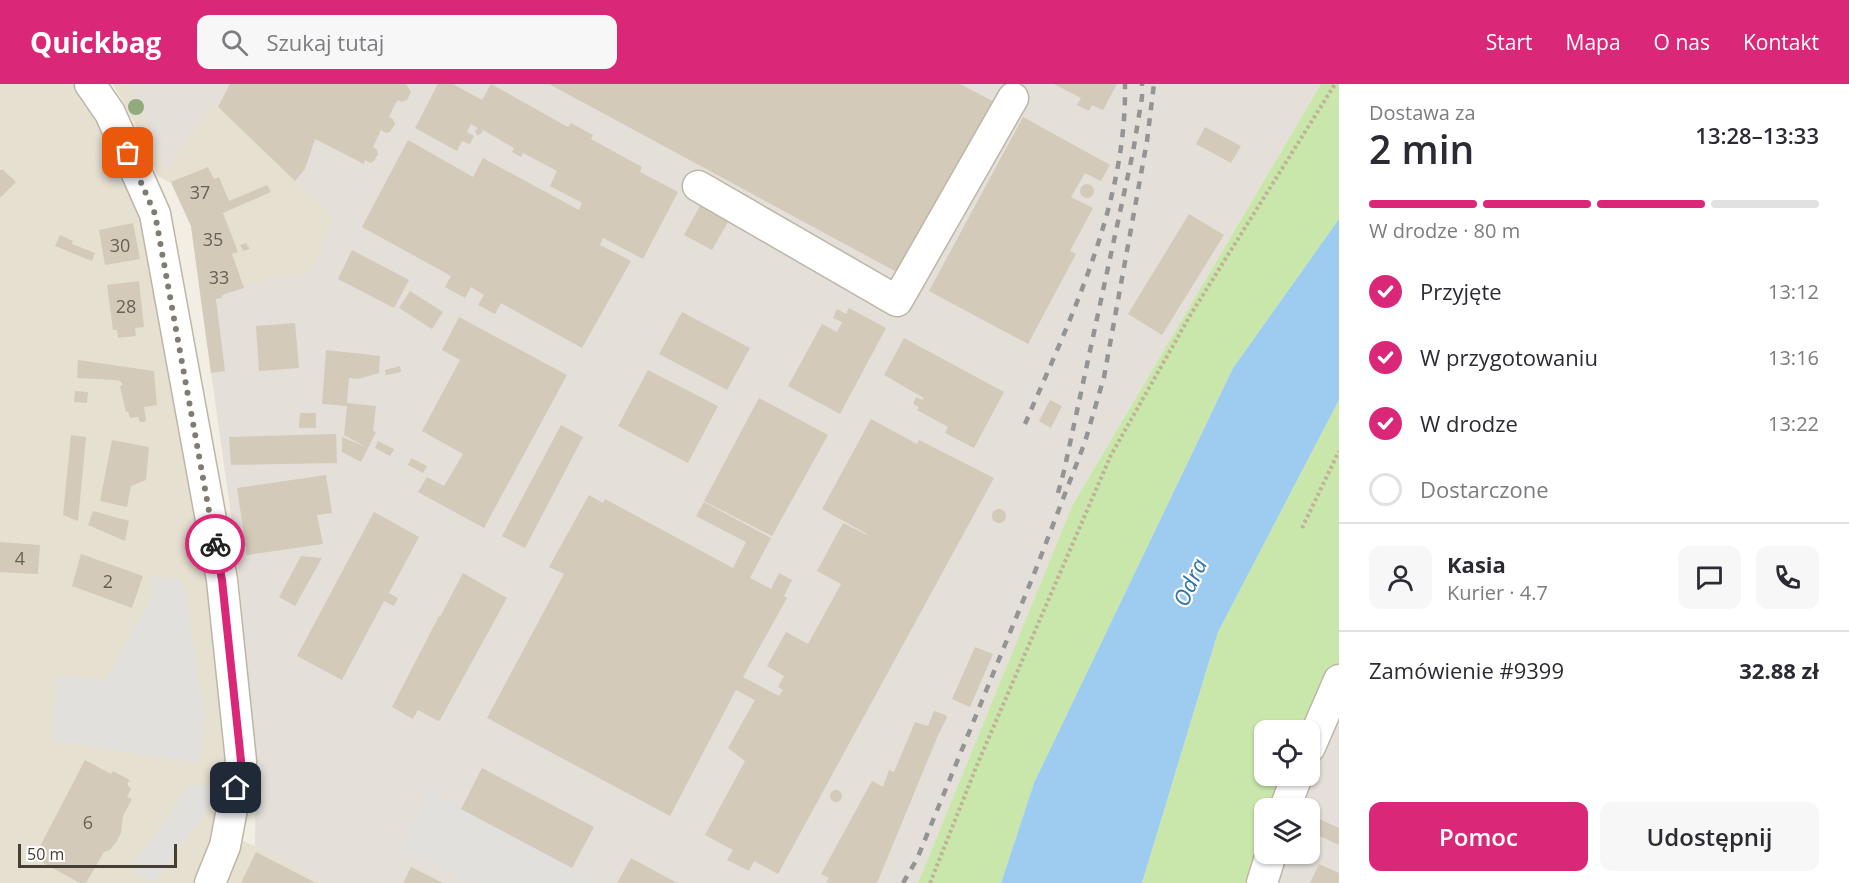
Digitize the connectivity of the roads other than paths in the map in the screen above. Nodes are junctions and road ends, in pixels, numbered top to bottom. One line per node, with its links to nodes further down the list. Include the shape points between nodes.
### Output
1 (90, 84): 7 (street, via 110,113 155,214 222,580 241,761 225,846)
2 (1013, 98): 3 (street, via 897,302)
3 (698, 186)
4 (1339, 680): 5 (street)
5 (1320, 724)
6 (1268, 864): 8 (street)
7 (210, 883)
8 (1262, 883)

